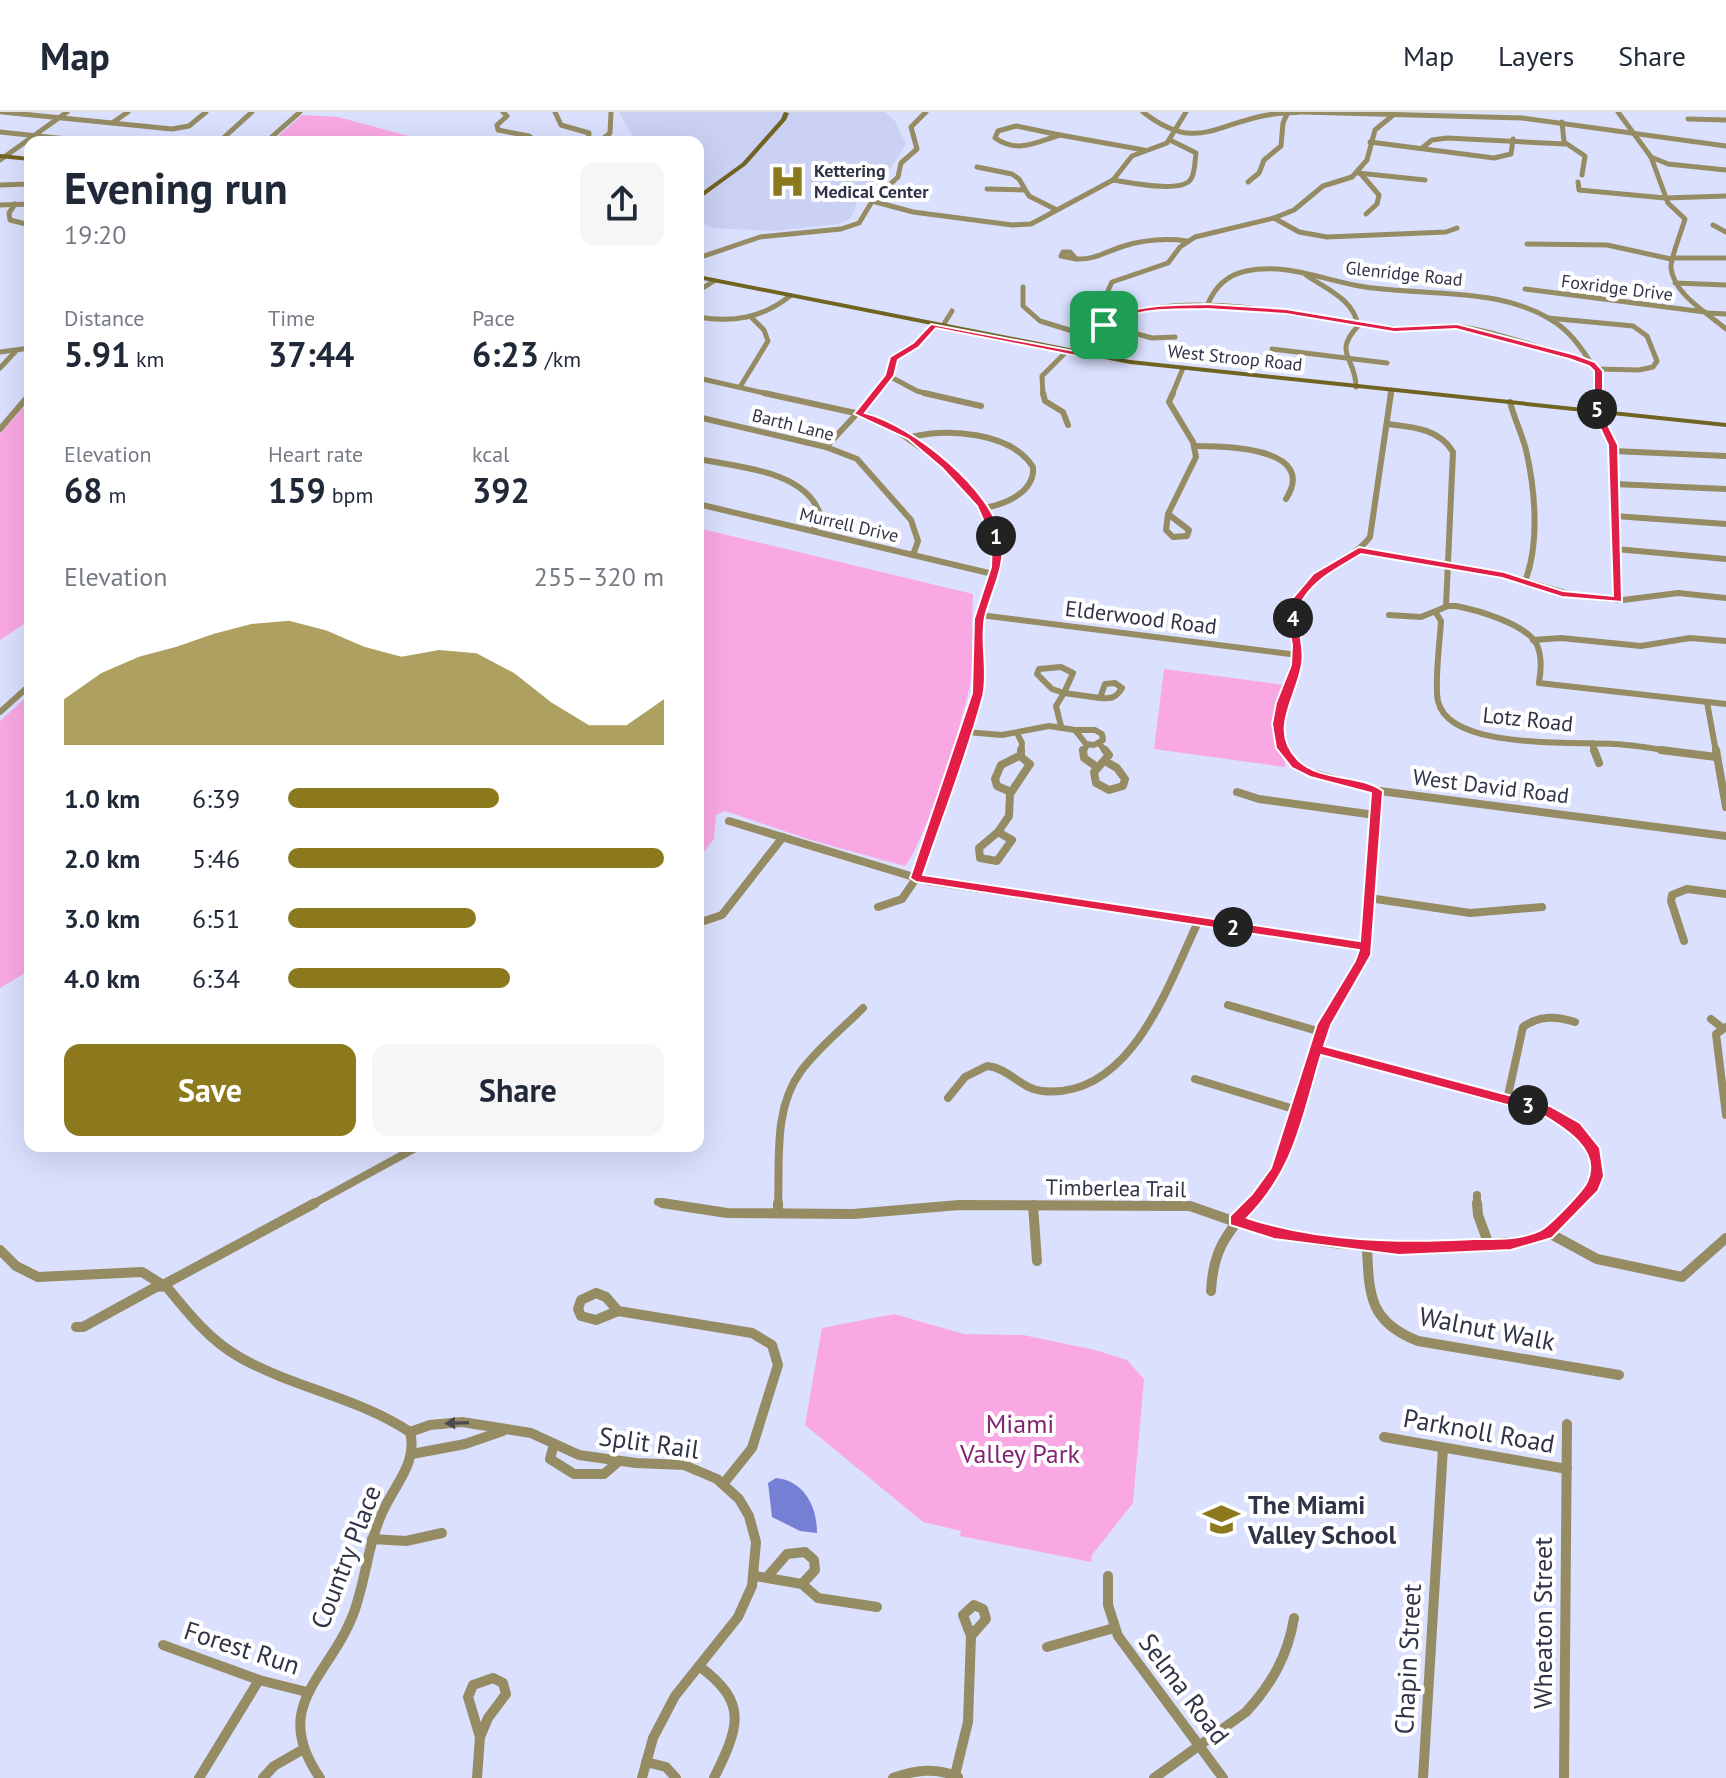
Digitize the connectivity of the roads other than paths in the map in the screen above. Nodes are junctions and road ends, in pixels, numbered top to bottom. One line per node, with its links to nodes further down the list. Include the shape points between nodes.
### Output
1 (6, 112): 19 (street)
2 (67, 112): 19 (street)
3 (128, 112): 23 (street)
4 (206, 112): 23 (street, via 181,129)
5 (252, 112): 29 (street)
6 (300, 112): 30 (street)
7 (503, 112): 31 (street, via 507,116 498,130)
8 (555, 112): 32 (street, via 561,125)
9 (611, 112): 33 (street)
10 (786, 112): 59 (main road, via 744,164)
11 (926, 112): 62 (street, via 911,127 916,151 901,163 896,180)
12 (1143, 112): 25 (street)
13 (1186, 112): 25 (street)
14 (1288, 112): 15 (street); 25 (street, via 1214,132); 53 (street, via 1281,146)
15 (1301, 112): 18 (street)
16 (1398, 112): 18 (street)
17 (1618, 112): 26 (street)
18 (1391, 116): 22 (street); 36 (street, via 1378,125)
19 (59, 118): 23 (street); 28 (street)
20 (1688, 119): 21 (street)
21 (1726, 120)
22 (1562, 122): 26 (street); 38 (street)
23 (111, 123)
24 (0, 132): 28 (street)
25 (1176, 132): 35 (street)
26 (1636, 134): 39 (street); 43 (street)
27 (1060, 135): 27 (street, via 1021,126 1000,129 995,137 1023,147); 41 (street)
28 (34, 136)
29 (226, 136)
30 (273, 136)
31 (532, 136)
32 (589, 136)
33 (608, 136)
34 (1513, 139): 38 (street); 40 (street, via 1442,138); 40 (street, via 1511,154 1497,158)
35 (1170, 140): 41 (street); 51 (street, via 1196,153 1186,184 1173,188)
36 (1370, 142): 40 (street); 49 (street)
37 (24, 143): 42 (street)
38 (1565, 144): 50 (street, via 1585,156)
39 (1726, 146)
40 (1422, 148)
41 (1148, 151): 51 (street, via 1129,158)
42 (2, 157): 44 (main road)
43 (1651, 157): 45 (street); 46 (street)
44 (24, 159)
45 (1668, 164): 46 (street); 48 (street)
46 (1655, 166): 61 (street)
47 (977, 167): 58 (street, via 1012,174)
48 (1726, 170)
49 (1359, 173): 52 (street); 67 (street, via 1379,195); 68 (street, via 1323,186 1294,210)
50 (1582, 175)
51 (1113, 180): 66 (street)
52 (1425, 180)
53 (1248, 182)
54 (1578, 182): 61 (street, via 1579,190)
55 (24, 184): 56 (street)
56 (0, 185)
57 (987, 189): 58 (street)
58 (1023, 190): 66 (street)
59 (704, 192)
60 (1726, 196): 61 (street)
61 (1665, 198): 78 (street, via 1685,219)
62 (872, 201): 66 (street, via 1012,225 1031,224); 75 (street, via 865,217 846,227 760,237)
63 (15, 204): 64 (street); 65 (street); 70 (street, via 10,220)
64 (24, 204)
65 (0, 205)
66 (1057, 210)
67 (1366, 214)
68 (1274, 218): 71 (street, via 1299,232 1327,237); 73 (street)
69 (1726, 221): 72 (street, via 1713,225)
70 (24, 224)
71 (1457, 228)
72 (1726, 232)
73 (1187, 241): 77 (street, via 1130,245 1101,258); 93 (street, via 1168,263 1112,282 1105,297)
74 (1527, 244): 78 (street, via 1607,245)
75 (704, 256)
76 (1726, 258): 78 (street)
77 (1076, 259)
78 (1672, 259): 82 (street)
79 (1303, 272): 88 (street, Glenridge Road, via 1267,268 1238,273 1221,283); 95 (street, Glenridge Road, via 1372,288 1482,297); 96 (street, via 1352,307)
80 (704, 278): 81 (main road, West Stroop Road)
81 (714, 281): 84 (street); 87 (main road, West Stroop Road)
82 (1675, 283): 83 (street); 90 (street)
83 (1726, 285)
84 (704, 287)
85 (1023, 287): 100 (street, via 1023,306 1035,318)
86 (1525, 289): 90 (street, Foxridge Drive)
87 (790, 296): 92 (street); 98 (main road, West Stroop Road)
88 (1207, 306): 93 (street, via 1148,309); 96 (street, via 1276,310)
89 (952, 311): 98 (street)
90 (1707, 313): 91 (street, Foxridge Drive); 99 (street)
91 (1726, 314)
92 (751, 317): 94 (street); 115 (street, via 768,341)
93 (1117, 317): 97 (street)
94 (704, 318)
95 (1548, 318): 110 (street, Glenridge Road, via 1576,339); 110 (street, via 1633,326 1647,336 1657,361 1645,370)
96 (1358, 324): 108 (street, via 1344,343); 110 (street, via 1405,330 1462,327)
97 (1104, 325): 100 (street); 101 (street, via 1152,338)
98 (938, 326): 106 (main road, West Stroop Road); 113 (street, via 893,359)
99 (1726, 329)
100 (1092, 337): 107 (street)
101 (1175, 337)
102 (1272, 349): 108 (street)
103 (24, 350): 105 (street)
104 (0, 352): 105 (street)
105 (15, 352): 111 (street)
106 (1066, 352): 107 (main road, West Stroop Road); 125 (street, via 1039,379 1045,401 1063,412)
107 (1082, 355): 112 (main road, West Stroop Road)
108 (1345, 356): 109 (street); 116 (street, via 1356,375)
109 (1387, 363)
110 (1594, 366): 121 (street)
111 (0, 368)
112 (1183, 368): 116 (main road, West Stroop Road); 129 (street, via 1169,404)
113 (889, 376): 120 (street, via 917,391); 122 (street)
114 (704, 379): 115 (street)
115 (740, 387): 122 (street)
116 (1356, 387): 117 (main road, West Stroop Road)
117 (1391, 390): 119 (main road, West Stroop Road); 124 (street)
118 (24, 401): 127 (street)
119 (1510, 402): 121 (main road, West Stroop Road); 149 (street, via 1530,473 1532,549)
120 (981, 406)
121 (1598, 411): 126 (main road, West Stroop Road); 131 (street)
122 (859, 414): 128 (street); 130 (street)
123 (704, 418): 130 (street, Barth Lane)
124 (1387, 424): 144 (street, via 1371,534); 147 (street, via 1430,432 1451,447)
125 (1068, 425)
126 (1726, 425)
127 (0, 429)
128 (911, 437): 138 (street); 138 (street, via 953,433 1025,455 1033,469 1027,488 1007,503)
129 (1196, 446): 136 (street, via 1245,448 1274,457 1290,473 1292,491); 139 (street, via 1194,463)
130 (826, 447): 145 (street, Barth Lane, via 863,464 906,513 917,537)
131 (1613, 451): 132 (street); 134 (street)
132 (1726, 456)
133 (704, 460): 142 (street, via 805,489 820,509)
134 (1614, 484): 135 (street); 140 (street)
135 (1726, 489)
136 (1286, 499)
137 (704, 505): 142 (street, Murrell Drive)
138 (984, 508): 148 (street, via 997,540)
139 (1166, 511): 139 (street, via 1167,534 1187,536 1189,530)
140 (1615, 516): 141 (street); 143 (street)
141 (1726, 524)
142 (813, 531): 145 (street, Murrell Drive)
143 (1616, 549): 146 (street); 151 (street)
144 (1359, 550): 147 (street); 158 (street, via 1322,572 1299,595 1293,617)
145 (913, 555): 148 (street, Murrell Drive)
146 (1726, 559)
147 (1448, 566): 149 (street); 152 (street)
148 (993, 574): 154 (street)
149 (1525, 581): 151 (street, via 1562,594)
150 (1726, 598): 151 (street, via 1678,593)
151 (1618, 600)
152 (1446, 606): 153 (street); 156 (street, via 1488,616)
153 (1436, 613): 155 (street, via 1416,618); 170 (street, Lotz Road, via 1441,621 1438,695 1448,717 1464,729 1495,738)
154 (980, 615): 158 (street, Elderwood Road); 167 (street, via 979,683)
155 (1389, 615)
156 (1533, 640): 157 (street, via 1641,646 1690,638); 162 (street, via 1539,657 1536,684)
157 (1726, 641)
158 (1298, 655): 177 (street, West David Road, via 1278,718 1285,754 1310,773)
159 (24, 690): 164 (street)
160 (1064, 693): 160 (street, via 1048,686 1037,671 1071,670); 161 (street); 165 (street, via 1056,706)
161 (1100, 698)
162 (1707, 702): 163 (street); 173 (street)
163 (1726, 704)
164 (0, 712)
165 (1061, 726): 166 (street); 168 (street)
166 (1075, 730): 169 (street, via 1099,732); 171 (street)
167 (966, 732): 168 (street); 186 (street)
168 (1017, 733): 172 (street, via 1023,746)
169 (1099, 743): 171 (street); 174 (street, via 1109,753)
170 (1592, 743): 173 (street, Lotz Road); 175 (street)
171 (1087, 745): 176 (street, via 1084,758)
172 (1020, 756): 178 (street, via 1030,764); 178 (street, via 1001,765 995,779 997,786)
173 (1716, 757): 180 (street)
174 (1105, 761): 176 (street); 176 (street, via 1120,771 1123,786 1099,786)
175 (1599, 763)
176 (1097, 767)
177 (1377, 791): 181 (street); 184 (street, West David Road)
178 (1011, 792): 183 (street, via 1009,816)
179 (1237, 792): 181 (street)
180 (1726, 807)
181 (1375, 815): 188 (street)
182 (729, 821): 185 (street)
183 (998, 832): 183 (street, via 978,851 984,861 1001,859 1012,842)
184 (1726, 836)
185 (783, 837): 186 (street); 191 (street, via 722,915)
186 (916, 878): 189 (street, via 902,899); 192 (street)
187 (1726, 894): 193 (street, via 1687,889 1672,895)
188 (1369, 898): 190 (street, via 1470,913); 194 (street)
189 (878, 907)
190 (1542, 907)
191 (704, 921)
192 (1198, 922): 194 (street); 203 (street, via 1143,1031 1116,1066 1049,1093 1030,1088 1005,1070 981,1067 963,1076)
193 (1684, 941)
194 (1366, 946): 200 (street)
195 (1228, 1005): 200 (street)
196 (863, 1008): 211 (street, via 803,1069 788,1094)
197 (1711, 1019): 199 (street)
198 (1575, 1022): 204 (street, via 1546,1017 1523,1027)
199 (1724, 1027): 206 (street, via 1716,1034)
200 (1321, 1032): 201 (street)
201 (1316, 1049): 204 (street); 205 (street)
202 (1195, 1079): 205 (street)
203 (948, 1098)
204 (1507, 1100): 213 (street, via 1566,1120 1594,1152 1594,1185)
205 (1297, 1110): 212 (street, via 1277,1171)
206 (1726, 1115)
207 (408, 1152): 219 (street)
208 (1477, 1195): 215 (street)
209 (658, 1202): 211 (street, Timberlea Trail, via 713,1212)
210 (1033, 1205): 211 (street, Timberlea Trail); 212 (street, Timberlea Trail, via 1190,1206); 218 (street)
211 (778, 1213)
212 (1235, 1220): 216 (street, Timberlea Trail, via 1274,1233); 220 (street, via 1220,1243)
213 (1549, 1233): 214 (street, via 1597,1261 1682,1277); 215 (street, Timberlea Trail)
214 (1726, 1238)
215 (1489, 1245): 216 (street, Timberlea Trail)
216 (1367, 1247): 223 (street, Walnut Walk, via 1372,1305 1400,1335)
217 (0, 1250): 219 (street, via 38,1277 142,1272)
218 (1037, 1261)
219 (163, 1285): 222 (street); 226 (street, via 198,1326 239,1357 396,1420)
220 (1211, 1291)
221 (618, 1311): 233 (street, via 752,1333 776,1351 778,1365 752,1448)
222 (76, 1327)
223 (1619, 1375)
224 (1567, 1424): 232 (street, Wheaton Street)
225 (504, 1431): 226 (street, Split Rail, one-way to 226, via 462,1422); 228 (street, Split Rail, via 531,1433); 230 (street, Split Rail)
226 (410, 1432): 230 (street)
227 (1384, 1437): 229 (street, Parknoll Road)
228 (554, 1444): 231 (street, Split Rail, via 579,1455); 231 (street, via 550,1459 574,1474 604,1474)
229 (1443, 1448): 232 (street, Parknoll Road); 263 (street, Chapin Street)
230 (412, 1454): 235 (street, Country Place)
231 (619, 1461): 233 (street, Split Rail, via 684,1465)
232 (1567, 1469): 264 (street, Wheaton Street)
233 (724, 1483): 236 (street, Split Rail, via 754,1529)
234 (442, 1533): 235 (street, via 406,1541)
235 (372, 1539): 247 (street, Country Place, via 352,1615)
236 (761, 1576): 238 (street); 238 (street, via 776,1570 787,1554 805,1552 815,1570); 245 (street, Split Rail, via 738,1617)
237 (1108, 1576): 241 (street, Selma Road)
238 (802, 1584): 239 (street, via 818,1598)
239 (877, 1607)
240 (1294, 1618): 249 (street, via 1289,1648 1273,1681 1246,1712)
241 (1114, 1628): 244 (street); 249 (street, Selma Road)
242 (971, 1636): 252 (street, via 971,1715)
243 (163, 1645): 246 (street, Forest Run)
244 (1047, 1647)
245 (699, 1666): 251 (street, Split Rail, via 661,1721); 259 (street, via 723,1685 731,1699 734,1731)
246 (259, 1680): 247 (street, Forest Run); 253 (street)
247 (307, 1692): 250 (street, Country Place, via 299,1728)
248 (480, 1737): 248 (street, via 468,1697 473,1685 493,1678 503,1683 506,1694); 256 (street)
249 (1199, 1746): 261 (street); 262 (street, Selma Road)
250 (302, 1750): 254 (street); 255 (street)
251 (646, 1762): 257 (street, Split Rail); 258 (street, via 666,1767)
252 (957, 1776): 260 (street, via 915,1771)
253 (199, 1778)
254 (263, 1778)
255 (320, 1778)
256 (477, 1778)
257 (642, 1778)
258 (676, 1778)
259 (714, 1778)
260 (893, 1778)
261 (1154, 1778)
262 (1223, 1778)
263 (1423, 1778)
264 (1564, 1778)

